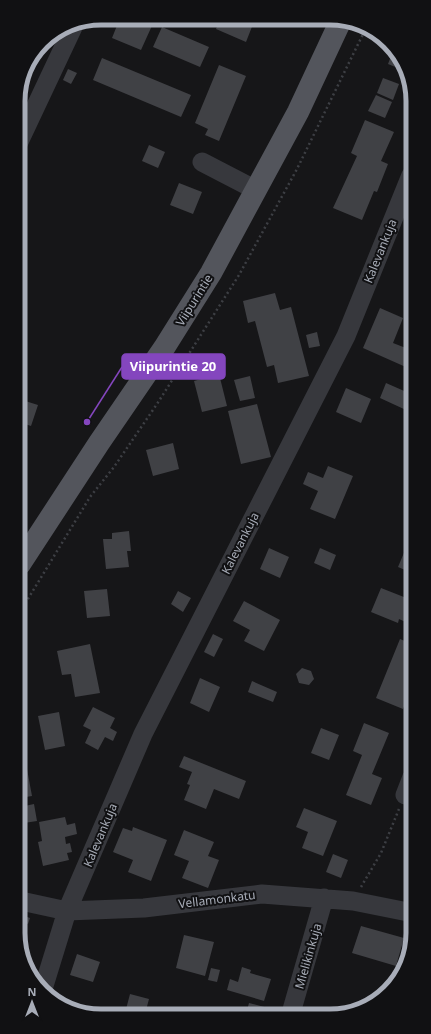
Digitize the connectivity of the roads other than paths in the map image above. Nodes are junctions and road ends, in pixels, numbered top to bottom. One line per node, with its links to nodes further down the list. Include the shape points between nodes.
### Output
1 (338, 26): 6 (main road, Viipurintie, via 298,112)
2 (71, 31): 3 (street)
3 (25, 129)
4 (202, 162): 6 (street)
5 (406, 185): 10 (street, Kalevankuja, via 346,336 143,734)
6 (256, 190): 7 (main road, Viipurintie, via 211,273 164,348)
7 (25, 556)
8 (324, 898): 10 (street, Vellamonkatu, via 262,894 144,908); 11 (street, Vellamonkatu); 13 (street, Mielikinkuja)
9 (25, 902): 10 (street, Vellamonkatu)
10 (68, 911): 12 (street, Kalevankuja)
11 (406, 912)
12 (46, 982)
13 (292, 1009)

